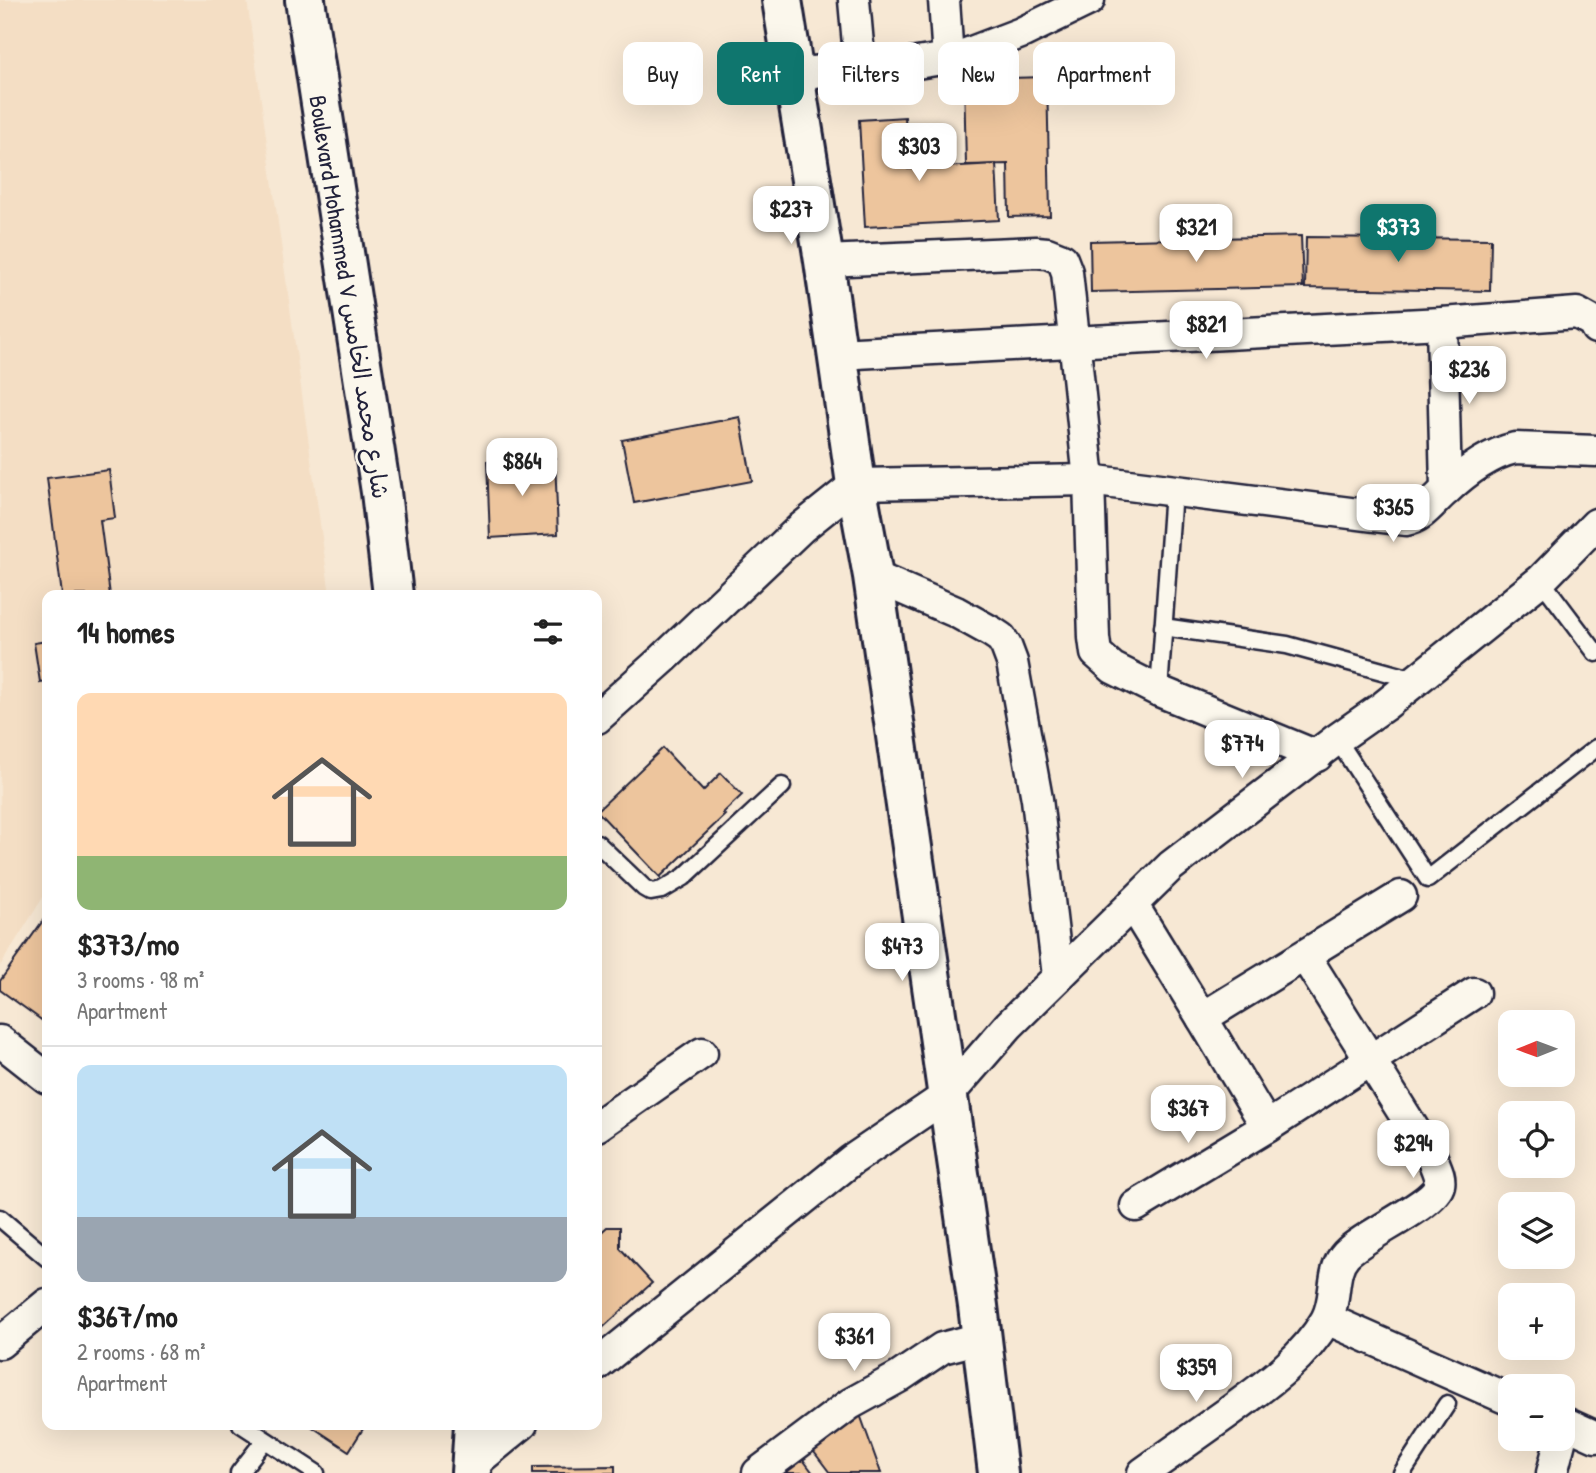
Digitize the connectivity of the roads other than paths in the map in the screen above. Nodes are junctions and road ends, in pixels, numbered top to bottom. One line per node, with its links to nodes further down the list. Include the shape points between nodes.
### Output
1 (305, 0): 24 (street, Boulevard Mohammed V شارع محمد الخامس)
2 (782, 0): 6 (street)
3 (854, 0): 7 (street)
4 (944, 0): 8 (street)
5 (1089, 0): 9 (street)
6 (789, 42)
7 (858, 42)
8 (947, 42)
9 (999, 42)
10 (799, 105): 11 (street)
11 (824, 261): 14 (street, via 1051,254 1065,263); 15 (street)
12 (1442, 324): 13 (street, via 1577,313); 14 (street); 19 (street)
13 (1596, 328)
14 (1074, 342): 15 (street); 17 (street)
15 (837, 354): 18 (street)
16 (1596, 451): 19 (street, via 1515,448 1494,455)
17 (1089, 480): 18 (street); 20 (street); 28 (street, via 1094,648 1113,668)
18 (856, 484): 22 (street); 29 (street, via 801,528)
19 (1446, 489): 20 (street, via 1419,516 1406,520)
20 (1173, 491): 25 (lane)
21 (1596, 524): 23 (street)
22 (873, 576): 37 (street, via 956,612 1001,638 1006,646 1037,799); 44 (street)
23 (1541, 580): 26 (lane); 27 (street)
24 (392, 590)
25 (1163, 627): 27 (lane, via 1287,645); 28 (lane)
26 (1596, 653)
27 (1415, 680): 30 (street)
28 (1159, 691): 30 (street)
29 (602, 714)
30 (1327, 748): 31 (lane, via 1428,879); 35 (street, via 1171,866)
31 (1596, 748)
32 (782, 786): 33 (lane, via 684,877 662,890 644,888)
33 (602, 848)
34 (1401, 897): 36 (street)
35 (1132, 904): 37 (street); 39 (street)
36 (1305, 956): 39 (street); 42 (street)
37 (1058, 976): 44 (street)
38 (1474, 993): 42 (street)
39 (1202, 1018): 46 (street)
40 (0, 1041): 43 (street)
41 (702, 1053): 45 (street)
42 (1370, 1060): 46 (street); 51 (street, via 1433,1160 1440,1184 1427,1202 1345,1255)
43 (42, 1074)
44 (948, 1095): 52 (street); 54 (street, via 852,1160)
45 (602, 1123)
46 (1267, 1127): 47 (street)
47 (1136, 1206)
48 (0, 1218): 49 (lane)
49 (42, 1254)
50 (42, 1308): 53 (street)
51 (1327, 1319): 55 (street); 69 (street, via 1278,1376)
52 (981, 1338): 67 (street, via 942,1348 850,1404); 68 (street)
53 (0, 1343)
54 (602, 1361)
55 (1498, 1394)
56 (1447, 1404): 70 (lane)
57 (249, 1430): 62 (lane)
58 (474, 1430): 64 (street)
59 (515, 1430): 64 (street)
60 (1575, 1432): 61 (street)
61 (1596, 1437)
62 (264, 1441): 65 (lane); 66 (lane)
63 (1558, 1451): 71 (street)
64 (471, 1469)
65 (239, 1473)
66 (316, 1473)
67 (758, 1473)
68 (998, 1473)
69 (1143, 1473)
70 (1402, 1473)
71 (1552, 1473)

